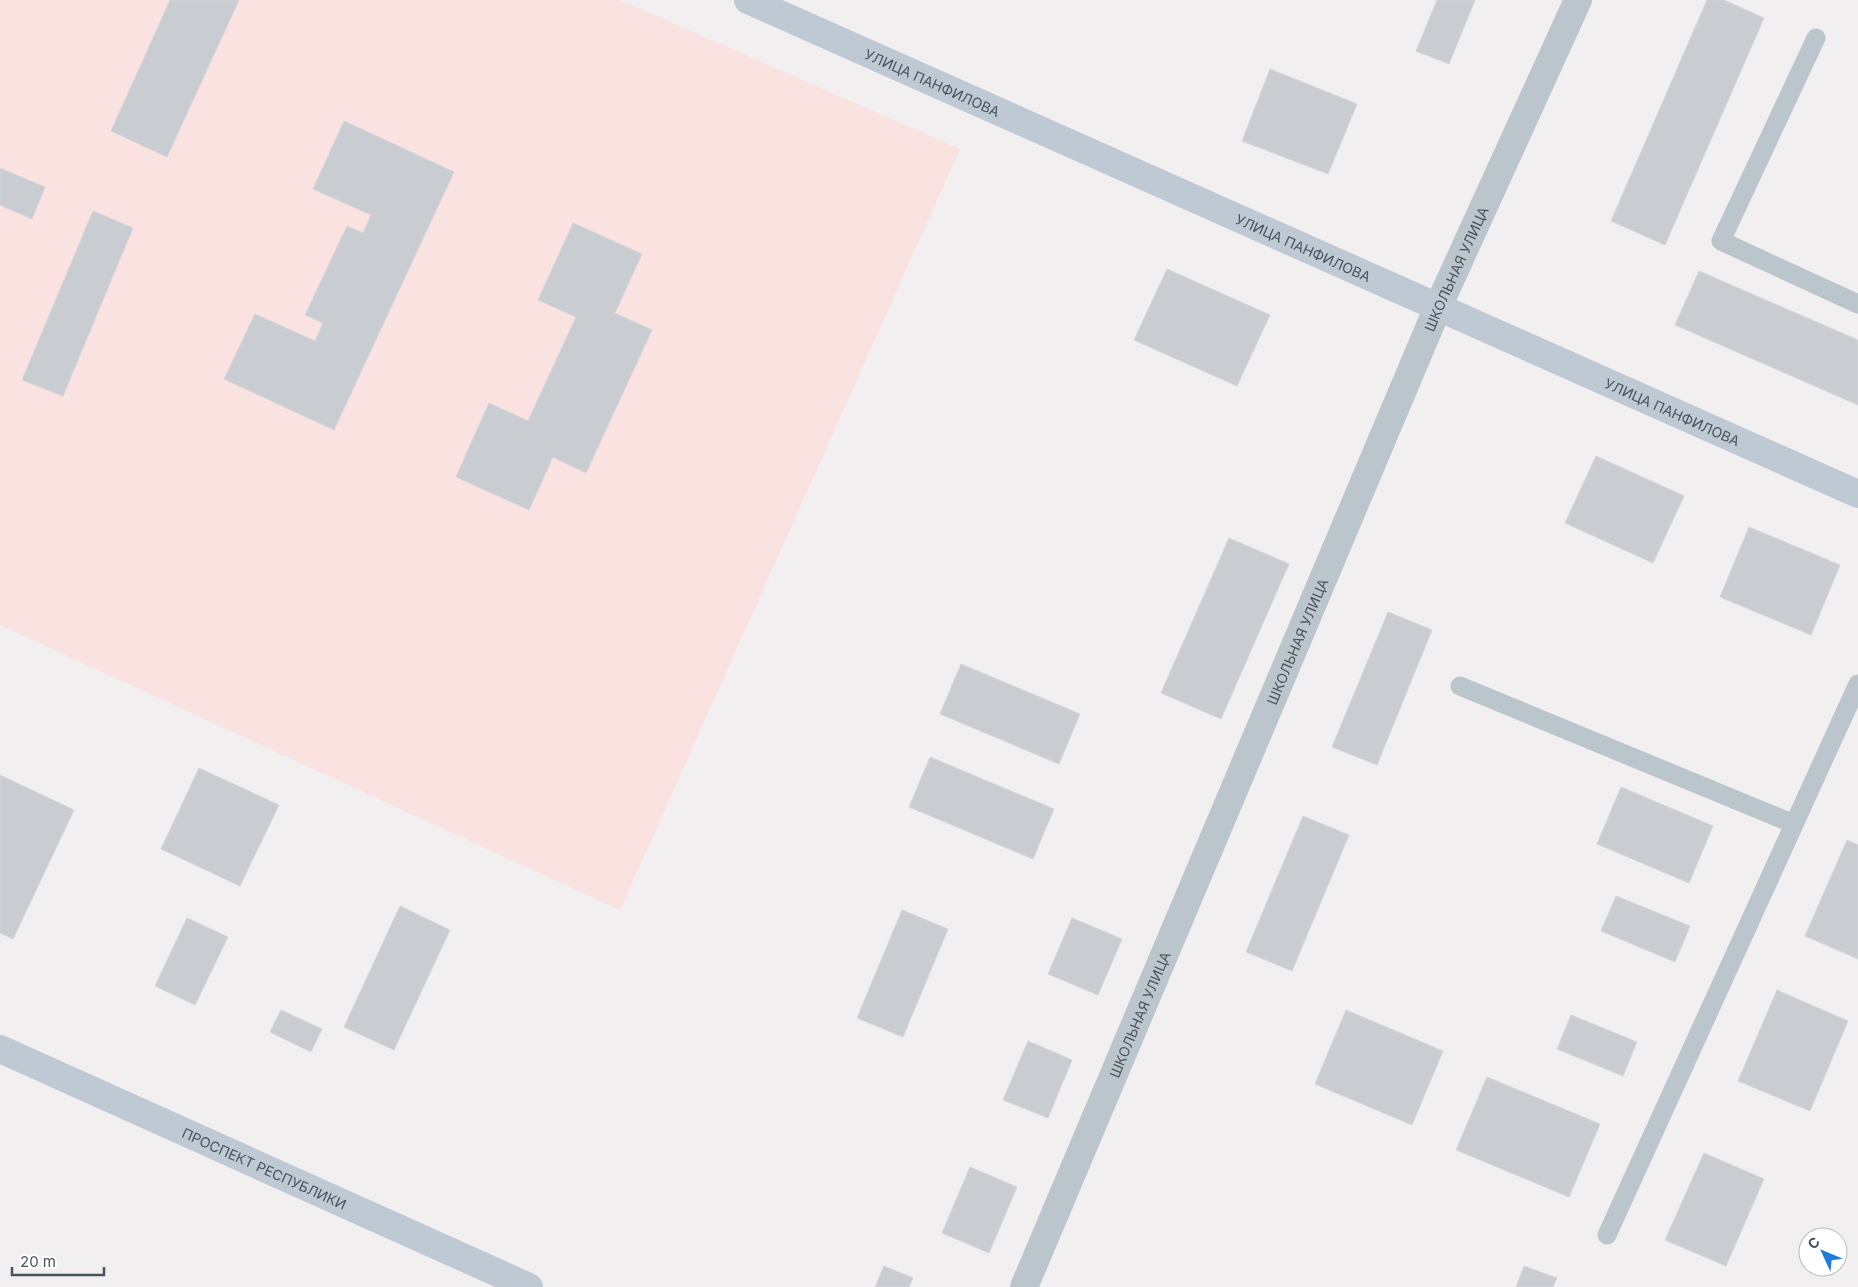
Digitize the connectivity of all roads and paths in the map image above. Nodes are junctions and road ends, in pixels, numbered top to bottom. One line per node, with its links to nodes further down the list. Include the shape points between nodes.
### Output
1 (748, 0): 5 (street, УЛИЦА ПАНФИЛОВА)
2 (1578, 0): 5 (street, ШКОЛЬНАЯ УЛИЦА)
3 (1816, 38): 4 (lane, via 1721,241)
4 (1858, 304)
5 (1438, 307): 6 (street, УЛИЦА ПАНФИЛОВА); 13 (street, ШКОЛЬНАЯ УЛИЦА)
6 (1858, 494)
7 (1858, 684): 9 (lane)
8 (1460, 686): 9 (lane)
9 (1794, 824): 11 (lane)
10 (0, 1049): 12 (street, ПРОСПЕКТ РЕСПУБЛИКИ)
11 (1607, 1235)
12 (530, 1287)
13 (1024, 1287)

